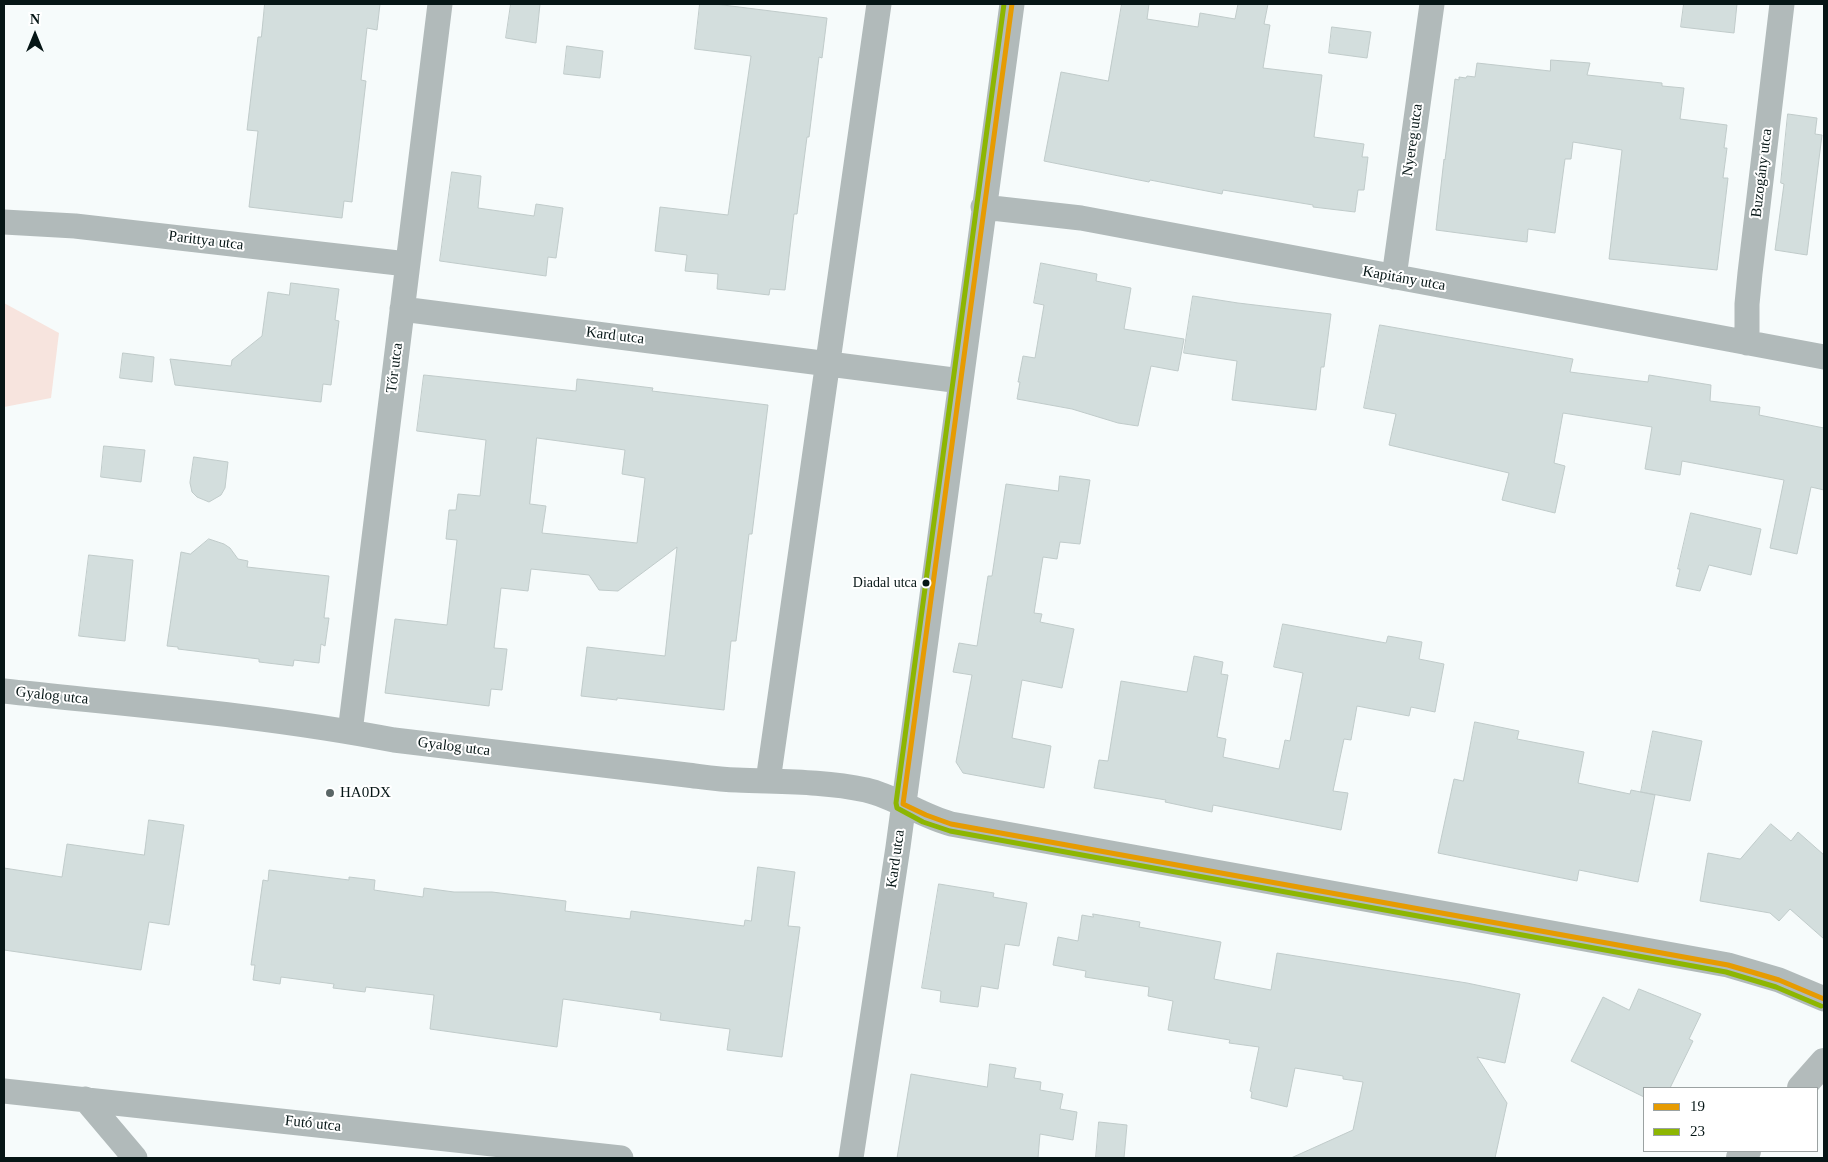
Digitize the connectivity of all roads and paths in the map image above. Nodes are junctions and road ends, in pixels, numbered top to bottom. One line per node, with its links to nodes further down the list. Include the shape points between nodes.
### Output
1 (440, 4): 8 (street, Tőr utca)
2 (879, 4): 13 (street)
3 (1012, 4): 6 (street, Kard utca)
4 (1432, 4): 9 (street, Nyereg utca)
5 (1782, 4): 11 (street, Buzogány utca, via 1750,273)
6 (984, 207): 9 (street, Kapitány utca, via 1081,218); 14 (street, Kard utca)
7 (4, 222): 8 (street, Parittya utca, via 75,226)
8 (407, 264): 10 (street, Tőr utca)
9 (1394, 277): 11 (street, Kapitány utca)
10 (402, 309): 13 (street, Kard utca); 16 (street, Tőr utca)
11 (1747, 343): 12 (street, Kapitány utca)
12 (1824, 357)
13 (827, 362): 14 (street, Kard utca); 17 (street)
14 (961, 381): 18 (street, Kard utca)
15 (4, 691): 16 (street, Gyalog utca)
16 (350, 732): 17 (street, Gyalog utca, via 687,776)
17 (768, 781): 18 (street, Gyalog utca, via 867,790)
18 (903, 804): 19 (street, via 951,824 1728,965 1779,980); 26 (street, Kard utca)
19 (1824, 999)
20 (1824, 1062): 21 (main road)
21 (1802, 1087)
22 (4, 1091): 23 (street, Futó utca)
23 (85, 1099): 24 (street); 25 (street, Futó utca)
24 (135, 1158)
25 (621, 1158)
26 (851, 1158)

